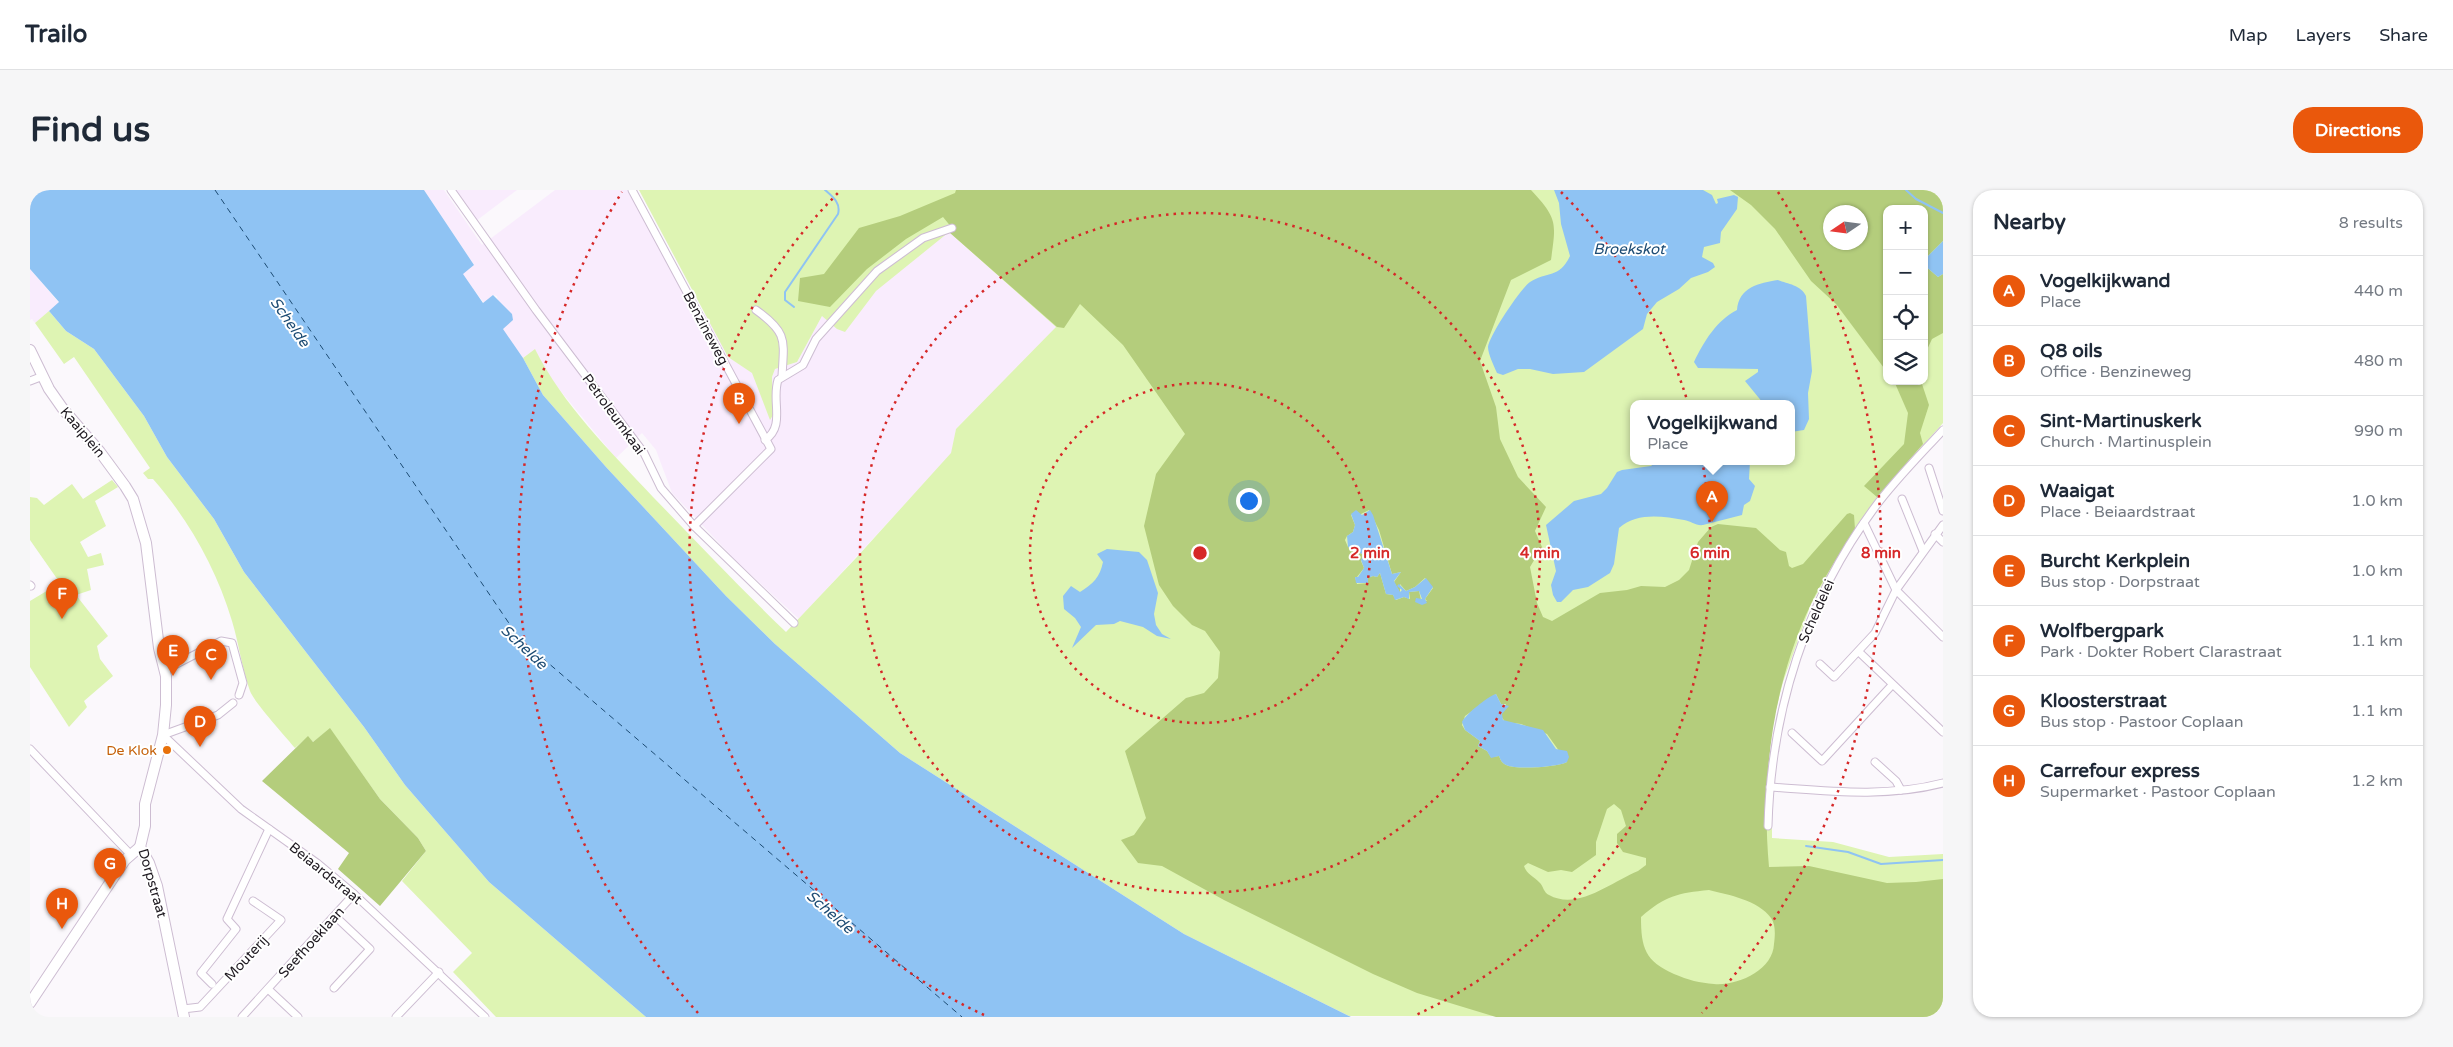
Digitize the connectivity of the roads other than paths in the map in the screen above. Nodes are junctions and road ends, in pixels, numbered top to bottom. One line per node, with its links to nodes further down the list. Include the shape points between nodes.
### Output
1 (451, 190): 17 (street, Petroleumkaai, via 644,453 661,488)
2 (632, 190): 10 (street, Benzineweg)
3 (952, 228): 7 (street, via 923,238 877,271 816,339 803,365)
4 (756, 310): 7 (street, via 772,322 781,335 785,349)
5 (30, 350): 6 (street, Kaaiplein)
6 (43, 376): 8 (street); 12 (street, Kaaiplein, via 63,409)
7 (782, 376): 10 (street, via 776,386 776,430)
8 (30, 381)
9 (1943, 430): 15 (street, Scheldelei, via 1893,484)
10 (765, 440): 17 (street, via 771,449)
11 (1929, 468): 14 (street)
12 (125, 486): 26 (street, Dorpstraat, via 133,499 146,543 159,648)
13 (1902, 499): 20 (street)
14 (1943, 511)
15 (1864, 523): 21 (street); 36 (street, Scheldelei, via 1828,582 1802,641 1781,712)
16 (1943, 525): 18 (street)
17 (694, 526): 22 (street, Petroleumkaai)
18 (1935, 534): 19 (street); 20 (street)
19 (1943, 542)
20 (1923, 551): 21 (street)
21 (1896, 590): 23 (street); 24 (street, via 1875,633)
22 (794, 623)
23 (1943, 637)
24 (1859, 652): 25 (street, via 1834,678); 27 (street)
25 (1820, 664)
26 (165, 670): 28 (street, via 221,641 232,643 243,683); 32 (street, Dorpstraat, via 166,705)
27 (1892, 685): 30 (street); 31 (street, via 1822,761)
28 (239, 695)
29 (233, 704): 32 (street, via 218,714)
30 (1943, 732)
31 (1792, 733)
32 (162, 734): 39 (street, Beiaardstraat, via 241,809); 40 (street, Dorpstraat, via 145,804)
33 (30, 749): 41 (street)
34 (1876, 762): 37 (street)
35 (1943, 783): 37 (street)
36 (1770, 787): 37 (street, via 1844,792); 38 (street, Scheldelei)
37 (1901, 790)
38 (1768, 826)
39 (269, 829): 42 (street, Beiaardstraat); 46 (street, via 227,919 236,929 201,973)
40 (140, 848): 41 (street); 50 (street, Dorpstraat, via 156,886)
41 (131, 855): 49 (street)
42 (354, 894): 44 (street, Seefhoeklaan); 45 (street, Beiaardstraat)
43 (253, 901): 50 (street, Mouterij, via 281,920 200,1007)
44 (335, 916): 47 (street, Beiaardstraat, via 370,949); 48 (street, Seefhoeklaan)
45 (439, 972): 53 (street); 54 (street, Beiaardstraat)
46 (212, 984)
47 (334, 988)
48 (268, 989): 51 (street, Seefhoeklaan); 52 (street, Seefhoeklaan)
49 (30, 1003)
50 (184, 1013)
51 (242, 1016)
52 (298, 1017)
53 (396, 1017)
54 (485, 1017)

